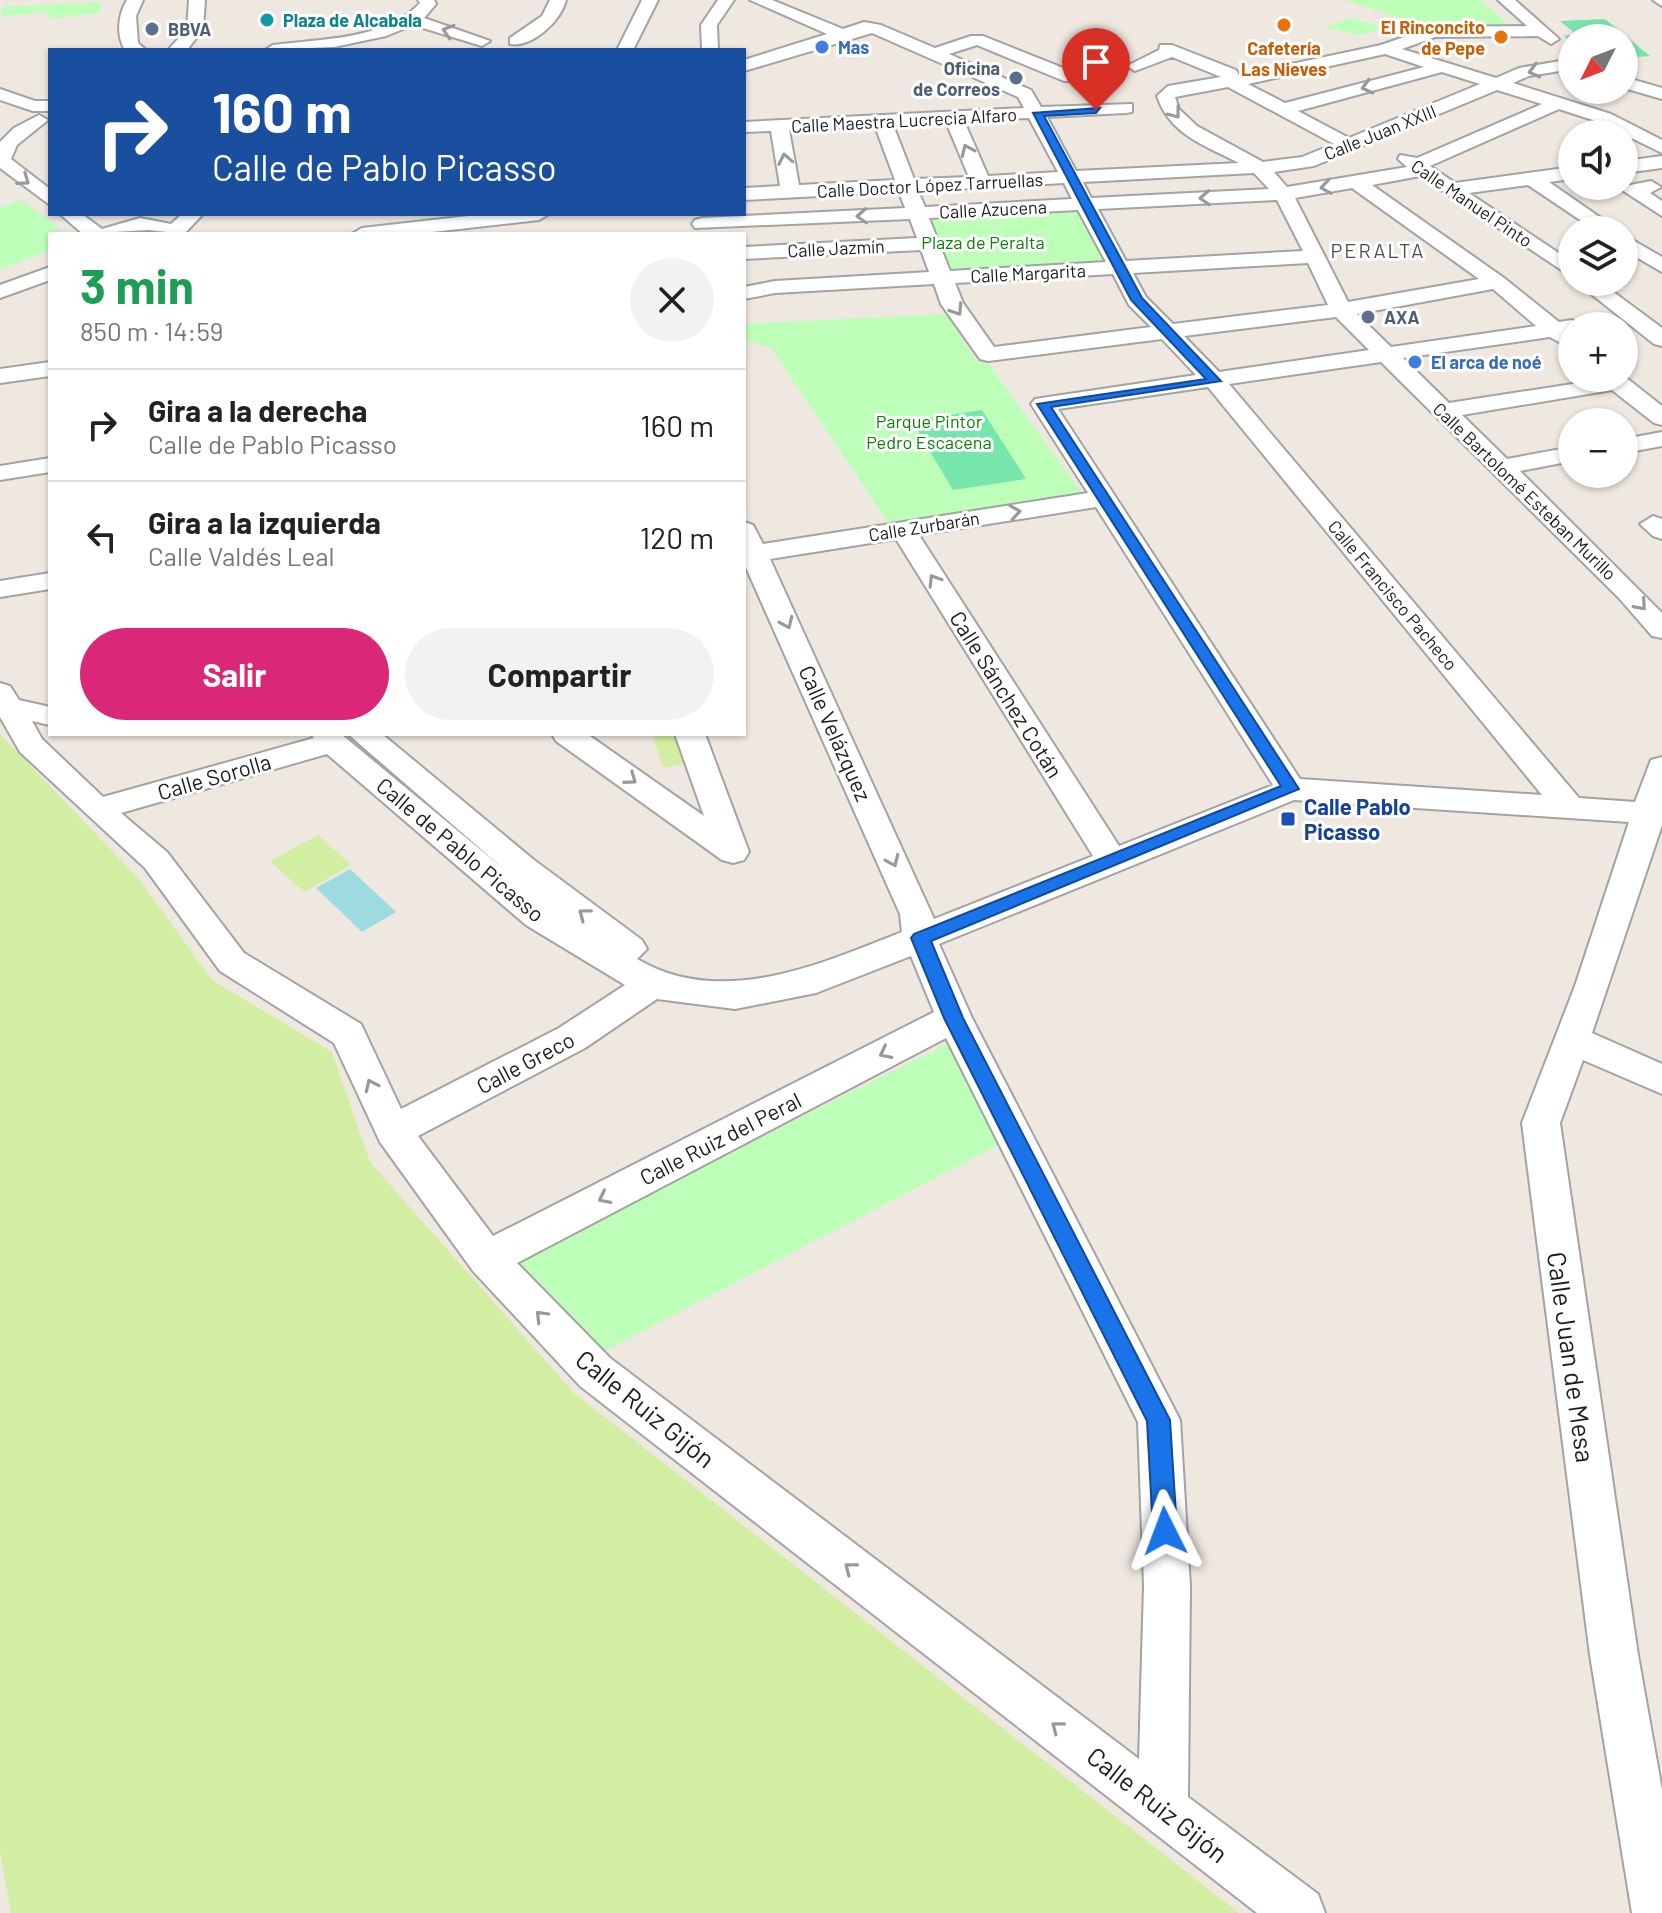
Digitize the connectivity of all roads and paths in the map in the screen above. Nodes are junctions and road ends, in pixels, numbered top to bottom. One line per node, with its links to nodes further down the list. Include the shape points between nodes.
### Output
1 (135, 0): 18 (street, via 129,6 128,37)
2 (197, 0): 19 (street, via 198,28)
3 (426, 0): 12 (street, via 423,13)
4 (546, 0): 17 (street)
5 (558, 0): 17 (street, via 545,22)
6 (650, 0): 21 (street)
7 (726, 0): 22 (street, via 709,25)
8 (758, 0): 11 (street)
9 (809, 0): 11 (street)
10 (1506, 0): 13 (street)
11 (780, 9): 14 (street)
12 (413, 20): 16 (street, one-way to 12); 20 (street, via 377,33)
13 (1542, 31): 15 (street); 23 (street, via 1433,32)
14 (842, 34): 24 (street, Calle Francisco Pacheco, via 864,27); 25 (street)
15 (1558, 44)
16 (479, 46): 17 (street)
17 (515, 46)
18 (134, 48)
19 (179, 48)
20 (285, 48)
21 (626, 48)
22 (706, 48)
23 (1386, 49): 28 (street); 30 (street)
24 (937, 53): 29 (street, via 977,39); 40 (street, Calle Francisco Pacheco, via 1016,88)
25 (746, 65)
26 (1135, 66): 30 (street, via 1169,50 1230,74)
27 (1558, 66): 31 (street, Calle Juan XXIII, one-way to 31)
28 (1442, 67): 31 (street); 39 (street, one-way to 39)
29 (1070, 77)
30 (1230, 81): 39 (street); 52 (street, Calle Bartolomé Esteban Murillo, one-way to 52, via 1174,90 1166,96 1167,105 1194,132)
31 (1497, 84): 35 (street); 46 (street, Calle Juan XXIII)
32 (1638, 86): 34 (street)
33 (0, 94): 41 (street)
34 (1662, 94)
35 (1558, 103): 51 (street, Calle Azucena)
36 (0, 104): 41 (street)
37 (1561, 104): 48 (street, via 1605,118)
38 (1126, 108): 40 (street, Calle Maestra Lucrecia Alfaro)
39 (1280, 110): 47 (street)
40 (1038, 113): 42 (street, Calle Maestra Lucrecia Alfaro); 55 (street, Calle Francisco Pacheco)
41 (46, 116): 53 (street, via 25,154); 65 (street, one-way to 65, via 12,137 1,160)
42 (953, 117): 43 (street, Calle Maestra Lucrecia Alfaro); 57 (street, one-way to 42)
43 (882, 121): 44 (street, Calle Maestra Lucrecia Alfaro); 59 (street)
44 (779, 126): 45 (street, Calle Maestra Lucrecia Alfaro); 62 (street, one-way to 44)
45 (746, 127)
46 (1371, 136): 47 (street, Calle Juan XXIII); 51 (street, Calle Manuel Pinto)
47 (1349, 145): 52 (street, Calle Juan XXIII, via 1307,162)
48 (1662, 147)
49 (1662, 162): 50 (street)
50 (1638, 165)
51 (1420, 168): 58 (street, Calle Azucena); 61 (street, Calle Manuel Pinto)
52 (1260, 169): 55 (street, Calle Doctor López Tarruellas); 64 (street, Calle Bartolomé Esteban Murillo)
53 (48, 175)
54 (1558, 175): 56 (street)
55 (1072, 178): 57 (street, Calle Doctor López Tarruellas); 66 (street, Calle Francisco Pacheco)
56 (1531, 178): 61 (street); 74 (street)
57 (981, 182): 59 (street, Calle Doctor López Tarruellas)
58 (1356, 182): 64 (street, Calle Azucena, one-way to 64); 94 (street)
59 (907, 186): 62 (street, Calle Doctor López Tarruellas); 68 (street)
60 (1651, 187): 67 (street, via 1632,190)
61 (1454, 189): 87 (street, Calle Manuel Pinto)
62 (791, 192): 63 (street, Calle Doctor López Tarruellas)
63 (746, 194)
64 (1283, 194): 66 (street, Calle Azucena, one-way to 66); 86 (street, Calle Bartolomé Esteban Murillo, via 1296,210)
65 (48, 197)
66 (1087, 204): 68 (street, Calle Azucena); 90 (street, Calle Francisco Pacheco)
67 (1662, 210)
68 (917, 213): 77 (street, Calle Azucena, one-way to 77); 83 (street)
69 (73, 216): 78 (street)
70 (110, 216): 76 (street)
71 (181, 216): 76 (street)
72 (189, 216): 81 (street)
73 (502, 216): 75 (street)
74 (1587, 216)
75 (389, 222): 82 (street)
76 (140, 224): 79 (street); 80 (street)
77 (703, 224)
78 (93, 232)
79 (113, 232)
80 (169, 232)
81 (173, 232)
82 (366, 232)
83 (928, 244): 85 (street, Calle Jazmín); 92 (street)
84 (1638, 250): 89 (street)
85 (746, 253)
86 (1313, 257): 90 (street, Calle Margarita); 100 (street, Calle Bartolomé Esteban Murillo)
87 (1558, 261)
88 (48, 262): 93 (street)
89 (1662, 266)
90 (1120, 268): 92 (street, Calle Margarita); 106 (street, Calle Francisco Pacheco, via 1137,300)
91 (48, 274): 99 (street)
92 (940, 278): 96 (street, Calle Margarita); 106 (street, one-way to 106, via 988,354)
93 (0, 279)
94 (1497, 282): 100 (street); 103 (street)
95 (48, 285): 99 (street)
96 (746, 293)
97 (1605, 296): 101 (street)
98 (48, 297): 99 (street)
99 (4, 303)
100 (1341, 310): 106 (street); 109 (street, Calle Bartolomé Esteban Murillo)
101 (1626, 312)
102 (1662, 313): 104 (street)
103 (1558, 317)
104 (1638, 317)
105 (1638, 321): 108 (street)
106 (1170, 332): 112 (street, Calle Francisco Pacheco)
107 (1558, 332): 109 (street)
108 (1662, 339)
109 (1384, 356): 112 (street); 115 (street, Calle Bartolomé Esteban Murillo)
110 (48, 369): 111 (street)
111 (0, 376)
112 (1215, 381): 123 (street, via 1043,404); 137 (street, Calle Francisco Pacheco)
113 (1558, 390): 115 (street)
114 (1629, 392): 116 (street)
115 (1444, 411): 121 (street, Calle Bartolomé Esteban Murillo)
116 (1662, 418)
117 (1662, 439): 118 (street)
118 (1638, 443)
119 (1558, 457): 121 (street)
120 (48, 465): 122 (street)
121 (1501, 467): 128 (street, Calle Bartolomé Esteban Murillo, one-way to 128)
122 (0, 473)
123 (1103, 498): 124 (street, Calle Zurbarán, one-way to 123); 136 (street)
124 (903, 530): 125 (street, Calle Zurbarán); 140 (street, Calle Sánchez Cotán, one-way to 124)
125 (748, 546): 141 (street, Calle Velázquez, one-way to 141, via 917,914)
126 (48, 581): 127 (street)
127 (0, 589)
128 (1662, 630)
129 (5, 699): 130 (street); 134 (street, Calle Ruiz Gijón)
130 (48, 715)
131 (570, 736): 132 (street, one-way to 132, via 733,852)
132 (691, 736)
133 (340, 737): 138 (street, Calle Sorolla); 141 (street, Calle de Pablo Picasso, one-way to 133, via 827,961 724,977 683,974 640,957); 142 (street, Calle de Pablo Picasso, via 538,916)
134 (41, 738): 138 (street, Calle Ruiz Gijón)
135 (1662, 767): 139 (street)
136 (1291, 789): 137 (street, Calle de Pablo Picasso); 140 (street, Calle de Pablo Picasso)
137 (1570, 808): 139 (street, Calle de Pablo Picasso)
138 (97, 809): 146 (street, Calle Ruiz Gijón, one-way to 138, via 348,1034 232,962 156,860)
139 (1653, 814): 144 (street, Calle Juan de Mesa)
140 (1111, 859): 141 (street, Calle de Pablo Picasso)
141 (920, 938): 142 (street, Calle de Pablo Picasso, via 816,980 735,996); 143 (street, Calle Velázquez)
142 (652, 985): 146 (street, Calle Greco, via 572,1038)
143 (954, 1018): 147 (street, Calle Ruiz del Peral, one-way to 147); 148 (street, Calle Velázquez, via 1159,1420 1167,1586)
144 (1572, 1039): 145 (street); 150 (street, Calle Juan de Mesa, via 1541,1123 1614,1655)
145 (1662, 1080)
146 (393, 1131): 147 (street, Calle Ruiz Gijón)
147 (487, 1259): 148 (street, Calle Ruiz Gijón, one-way to 147, via 595,1372)
148 (1163, 1808): 149 (street, Calle Ruiz Gijón)
149 (1299, 1913)
150 (1658, 1913)

